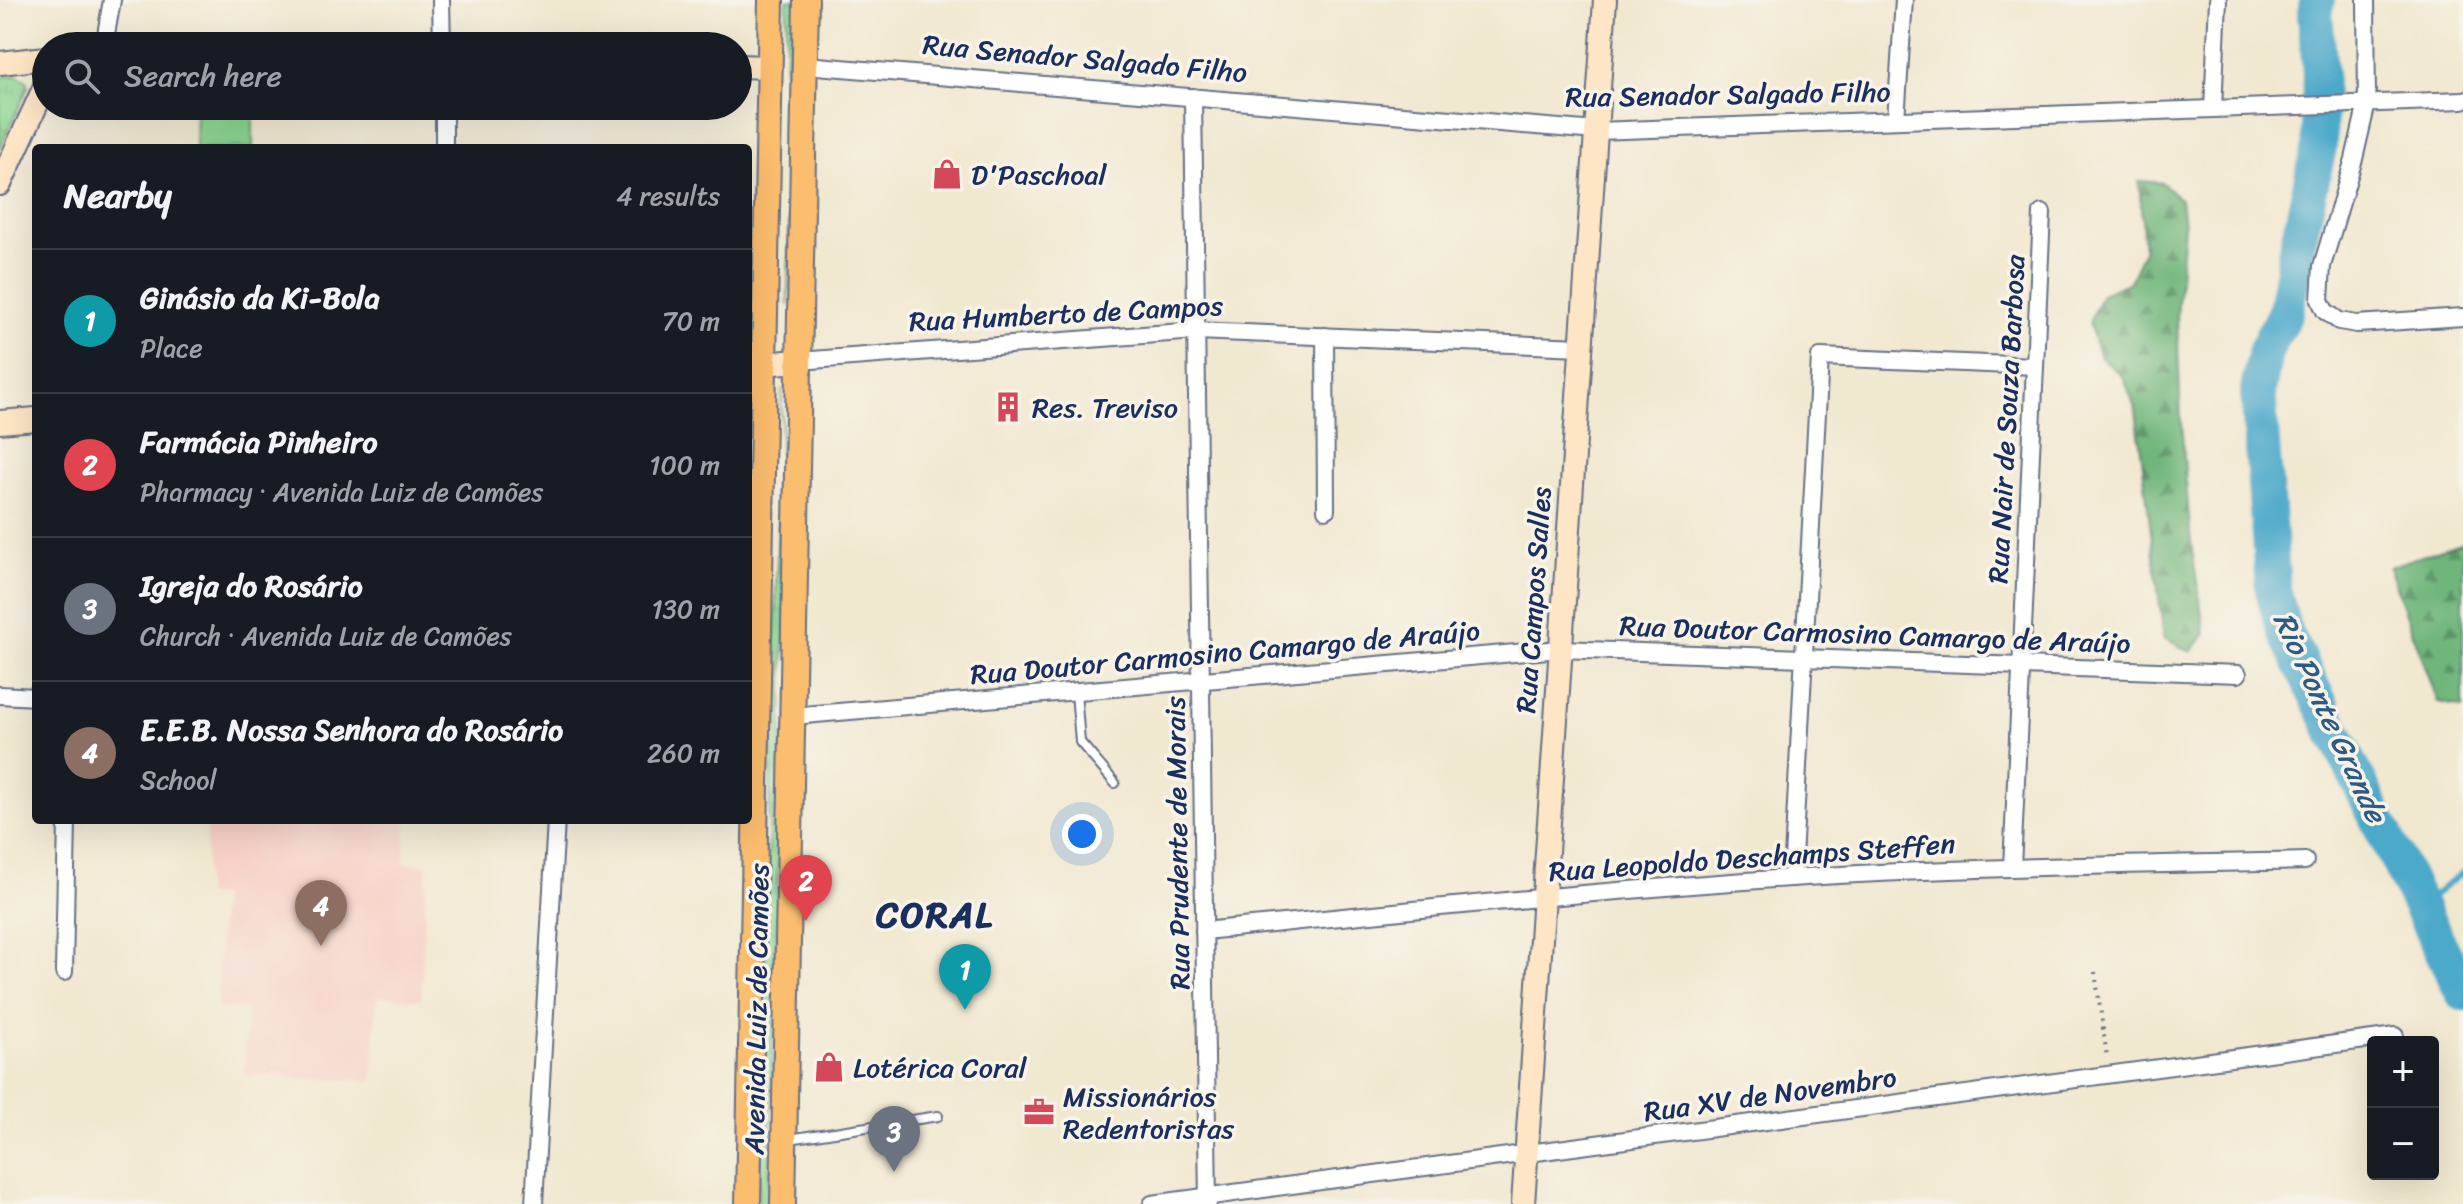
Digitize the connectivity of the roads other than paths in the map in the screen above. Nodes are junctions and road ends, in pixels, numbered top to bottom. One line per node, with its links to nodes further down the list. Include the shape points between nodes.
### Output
1 (112, 0): 9 (street)
2 (441, 0): 10 (street)
3 (771, 0): 15 (main road, Avenida Luiz de Camões)
4 (806, 0): 13 (main road, Avenida Luiz de Camões)
5 (1605, 0): 23 (main road, Rua Campos Salles)
6 (1904, 0): 22 (street)
7 (2218, 0): 19 (street)
8 (2366, 0): 18 (street)
9 (106, 32)
10 (442, 32)
11 (32, 60): 12 (main road)
12 (0, 63)
13 (805, 65): 16 (street, Rua Senador Salgado Filho); 31 (main road, Avenida Luiz de Camões)
14 (752, 66): 15 (main road)
15 (770, 67): 32 (main road, Avenida Luiz de Camões)
16 (1193, 97): 23 (street, Rua Senador Salgado Filho); 28 (street, Rua Prudente de Morais)
17 (2463, 100): 18 (street, Rua Senador Salgado Filho)
18 (2367, 103): 19 (street, Rua Senador Salgado Filho); 27 (street, via 2322,266 2320,300 2339,321 2357,324)
19 (2213, 109): 22 (street, Rua Senador Salgado Filho)
20 (32, 114): 25 (main road)
21 (444, 120): 24 (street)
22 (1896, 120): 23 (street, Rua Senador Salgado Filho)
23 (1596, 131): 30 (main road, Rua Campos Salles)
24 (444, 144)
25 (0, 184)
26 (2042, 213): 33 (street, Rua Nair de Souza Barbosa)
27 (2463, 317)
28 (1196, 331): 29 (street, Rua Humberto de Campos); 31 (street, Rua Humberto de Campos); 41 (street, Rua Prudente de Morais)
29 (1325, 336): 30 (street, Rua Humberto de Campos); 36 (street)
30 (1581, 347): 37 (main road, Rua Campos Salles)
31 (799, 361): 32 (main road, Rua Humberto de Campos); 46 (main road, Avenida Luiz de Camões)
32 (756, 365): 45 (main road, Avenida Luiz de Camões)
33 (2035, 366): 38 (street, via 1820,357); 39 (street, Rua Nair de Souza Barbosa)
34 (32, 419): 35 (main road)
35 (0, 422)
36 (1326, 510)
37 (1560, 649): 38 (street, Rua Doutor Carmosino Camargo de Araújo); 41 (street, Rua Doutor Carmosino Camargo de Araújo); 55 (main road, Rua Campos Salles)
38 (1804, 658): 39 (street, Rua Doutor Carmosino Camargo de Araújo); 54 (street)
39 (2021, 666): 40 (street, Rua Doutor Carmosino Camargo de Araújo); 53 (street, Rua Nair de Souza Barbosa)
40 (2238, 674)
41 (1201, 680): 42 (street, Rua Doutor Carmosino Camargo de Araújo); 56 (street, Rua Prudente de Morais)
42 (1076, 691): 46 (street, Rua Doutor Carmosino Camargo de Araújo); 47 (lane, via 1080,742)
43 (0, 695): 44 (street)
44 (32, 697)
45 (753, 715): 48 (main road, Avenida Luiz de Camões)
46 (793, 716): 60 (main road, Avenida Luiz de Camões)
47 (1115, 783)
48 (752, 813)
49 (67, 824): 57 (street)
50 (556, 824): 63 (street)
51 (752, 824): 64 (main road, Avenida Luiz de Camões)
52 (2305, 861): 53 (street, Rua Leopoldo Deschamps Steffen)
53 (2012, 868): 54 (street, Rua Leopoldo Deschamps Steffen)
54 (1792, 878): 55 (street, Rua Leopoldo Deschamps Steffen)
55 (1544, 896): 56 (street, Rua Leopoldo Deschamps Steffen); 61 (main road, Rua Campos Salles)
56 (1204, 931): 62 (street, Rua Prudente de Morais)
57 (64, 972)
58 (2367, 1040): 61 (street, Rua XV de Novembro)
59 (938, 1116): 60 (lane)
60 (784, 1139): 65 (main road, Avenida Luiz de Camões)
61 (1526, 1154): 62 (street, Rua XV de Novembro); 67 (main road, Rua Campos Salles)
62 (1208, 1200): 66 (street, Rua XV de Novembro)
63 (534, 1204)
64 (748, 1204)
65 (783, 1204)
66 (1152, 1204)
67 (1523, 1204)

